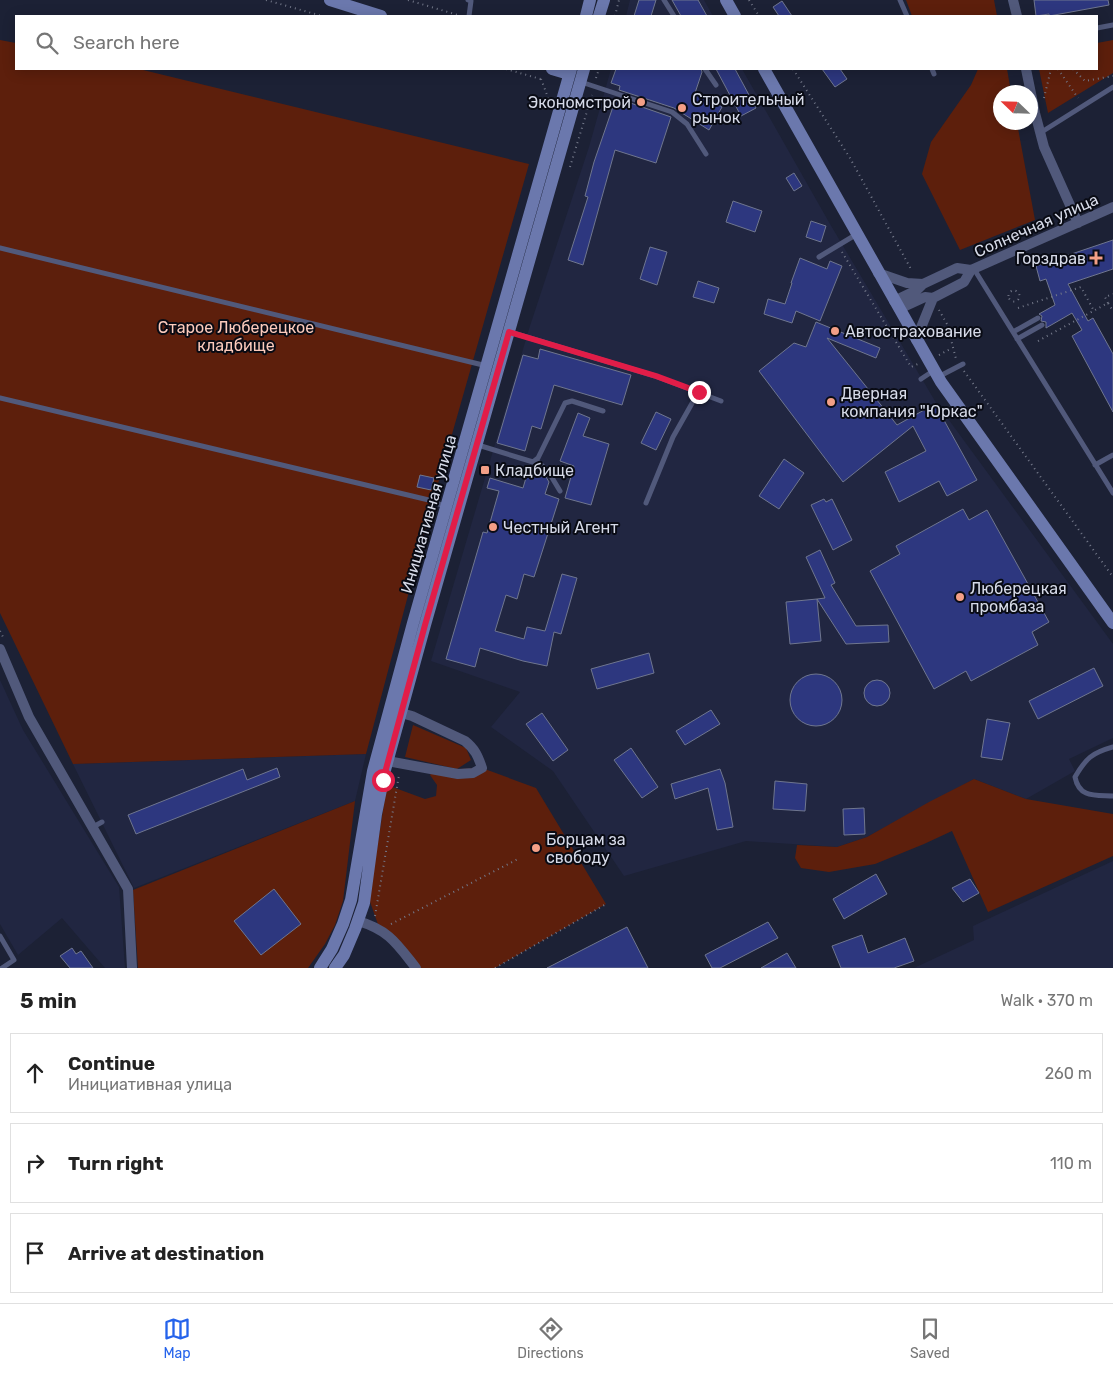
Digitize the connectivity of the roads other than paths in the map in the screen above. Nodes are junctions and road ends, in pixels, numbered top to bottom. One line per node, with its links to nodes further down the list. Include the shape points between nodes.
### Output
1 (330, 0): 9 (main road)
2 (468, 0): 10 (lane, via 471,1)
3 (590, 0): 11 (main road)
4 (604, 0): 12 (main road)
5 (664, 0): 13 (lane)
6 (726, 0): 14 (main road)
7 (900, 0): 15 (lane)
8 (1014, 0): 16 (street)
9 (378, 15)
10 (470, 15)
11 (586, 15)
12 (599, 15)
13 (673, 15)
14 (734, 15)
15 (907, 15)
16 (1016, 15)
17 (1113, 25): 18 (lane)
18 (1098, 28)
19 (584, 70): 25 (main road, Инициативная улица)
20 (706, 70): 26 (lane)
21 (765, 70): 32 (main road)
22 (1026, 70): 28 (street)
23 (570, 71): 24 (main road); 47 (main road, Инициативная улица)
24 (550, 75)
25 (580, 82): 29 (lane, via 672,112 687,124); 42 (main road, Инициативная улица)
26 (716, 85)
27 (1113, 87): 28 (lane)
28 (1040, 133): 31 (street)
29 (706, 154)
30 (1113, 208): 31 (street, Солнечная улица)
31 (1078, 223): 35 (street, Солнечная улица)
32 (857, 234): 34 (lane); 36 (main road)
33 (0, 248): 47 (lane)
34 (819, 257)
35 (973, 269): 37 (street, via 957,268); 38 (street, via 964,282); 43 (lane)
36 (878, 273): 37 (street, via 907,283); 39 (main road)
37 (923, 284): 39 (street)
38 (935, 302): 39 (street, via 925,297); 45 (street)
39 (896, 305): 45 (main road)
40 (1038, 318): 43 (lane)
41 (1042, 325): 44 (lane)
42 (509, 332): 50 (lane); 54 (main road, Инициативная улица)
43 (1013, 332): 44 (lane)
44 (1017, 339): 57 (lane)
45 (916, 340): 48 (main road)
46 (961, 365): 48 (lane)
47 (487, 366): 61 (main road, Инициативная улица)
48 (936, 374): 49 (lane); 62 (main road)
49 (922, 380)
50 (699, 392): 52 (lane); 60 (lane, via 673,437)
51 (0, 398): 61 (lane)
52 (721, 400)
53 (603, 411): 56 (lane, via 572,401 565,403)
54 (477, 444): 56 (lane, via 533,462); 64 (main road, Инициативная улица)
55 (1113, 455): 57 (lane)
56 (536, 460): 58 (lane, via 548,471)
57 (1095, 465): 59 (lane)
58 (560, 491)
59 (1113, 493)
60 (646, 503)
61 (447, 508): 64 (main road, Инициативная улица, via 414,623)
62 (1113, 622)
63 (0, 649): 71 (street, via 29,717 97,825 128,888)
64 (395, 712): 66 (main road, Инициативная улица); 66 (street, via 412,716 465,741 478,755 482,768 473,773 458,774)
65 (1113, 747): 67 (lane, via 1096,752 1075,777 1077,787 1084,793)
66 (382, 760): 68 (main road, Инициативная улица, via 364,903); 72 (main road, Инициативная улица, via 365,813 351,900 332,949)
67 (1113, 796)
68 (358, 921): 73 (main road, Инициативная улица); 74 (street, via 377,928 394,940)
69 (0, 936): 70 (lane, via 14,960)
70 (2, 968)
71 (132, 968)
72 (320, 968)
73 (335, 968)
74 (416, 968)

